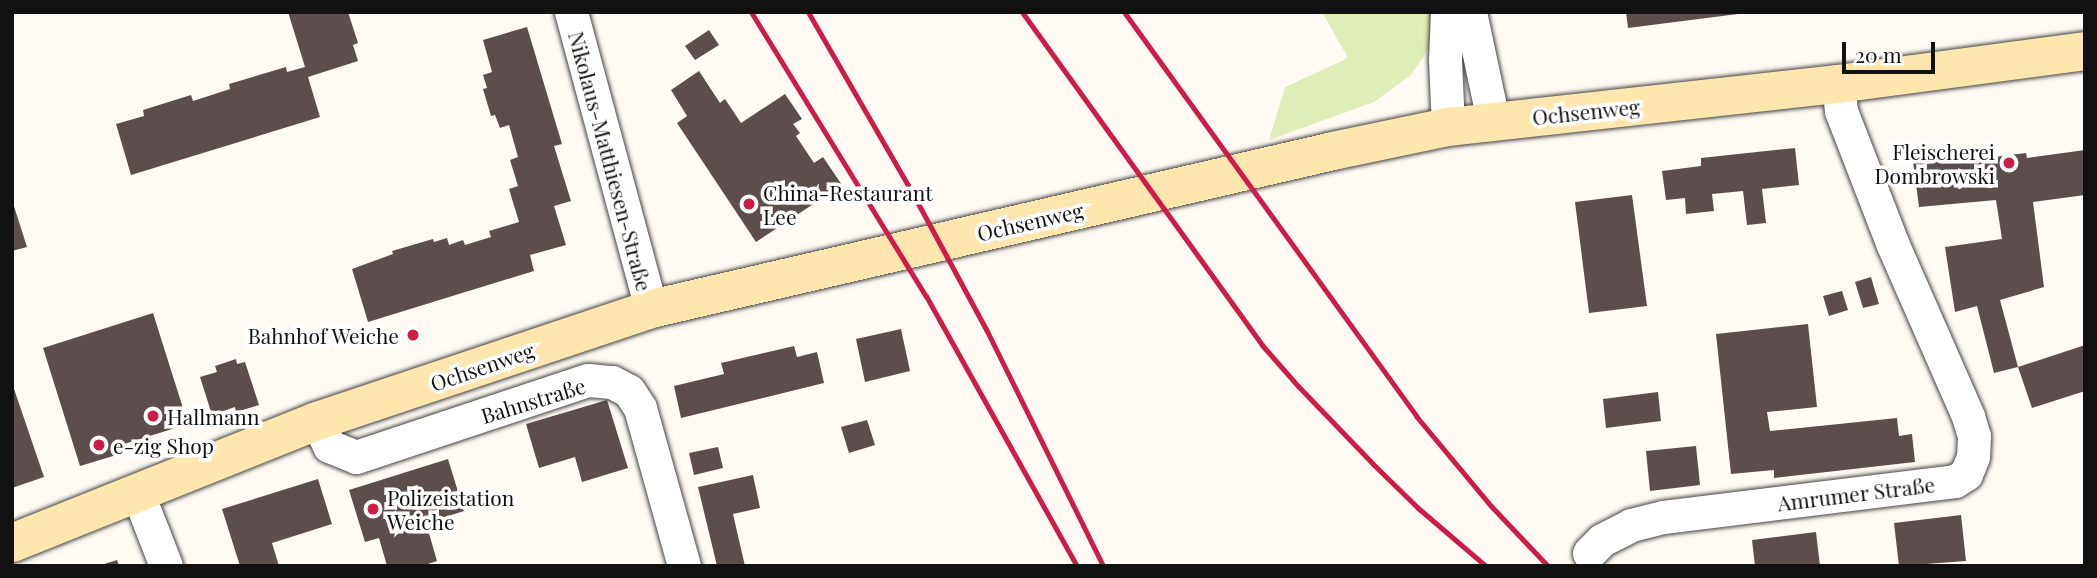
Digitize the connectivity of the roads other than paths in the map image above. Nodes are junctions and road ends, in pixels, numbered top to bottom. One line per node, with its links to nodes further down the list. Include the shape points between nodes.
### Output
1 (572, 12): 8 (street, Nikolaus-Matthiesen-Straße)
2 (1447, 12): 7 (street)
3 (1471, 12): 6 (street)
4 (2085, 51): 5 (main road, Ochsenweg)
5 (1838, 84): 6 (main road, Ochsenweg); 12 (street, Amrumer Straße, via 1842,111 1893,245 1968,416 1974,436 1966,474 1955,481 1663,517 1630,525)
6 (1493, 120): 7 (main road, Ochsenweg)
7 (1448, 127): 8 (main road, Ochsenweg)
8 (651, 309): 9 (main road, Ochsenweg)
9 (317, 421): 10 (main road, Ochsenweg); 14 (street, Bahnstraße, via 329,446 356,457 588,380 612,382 629,391 640,408)
10 (138, 494): 11 (main road, Ochsenweg); 13 (street)
11 (12, 543)
12 (1589, 552)
13 (166, 566)
14 (684, 566)

